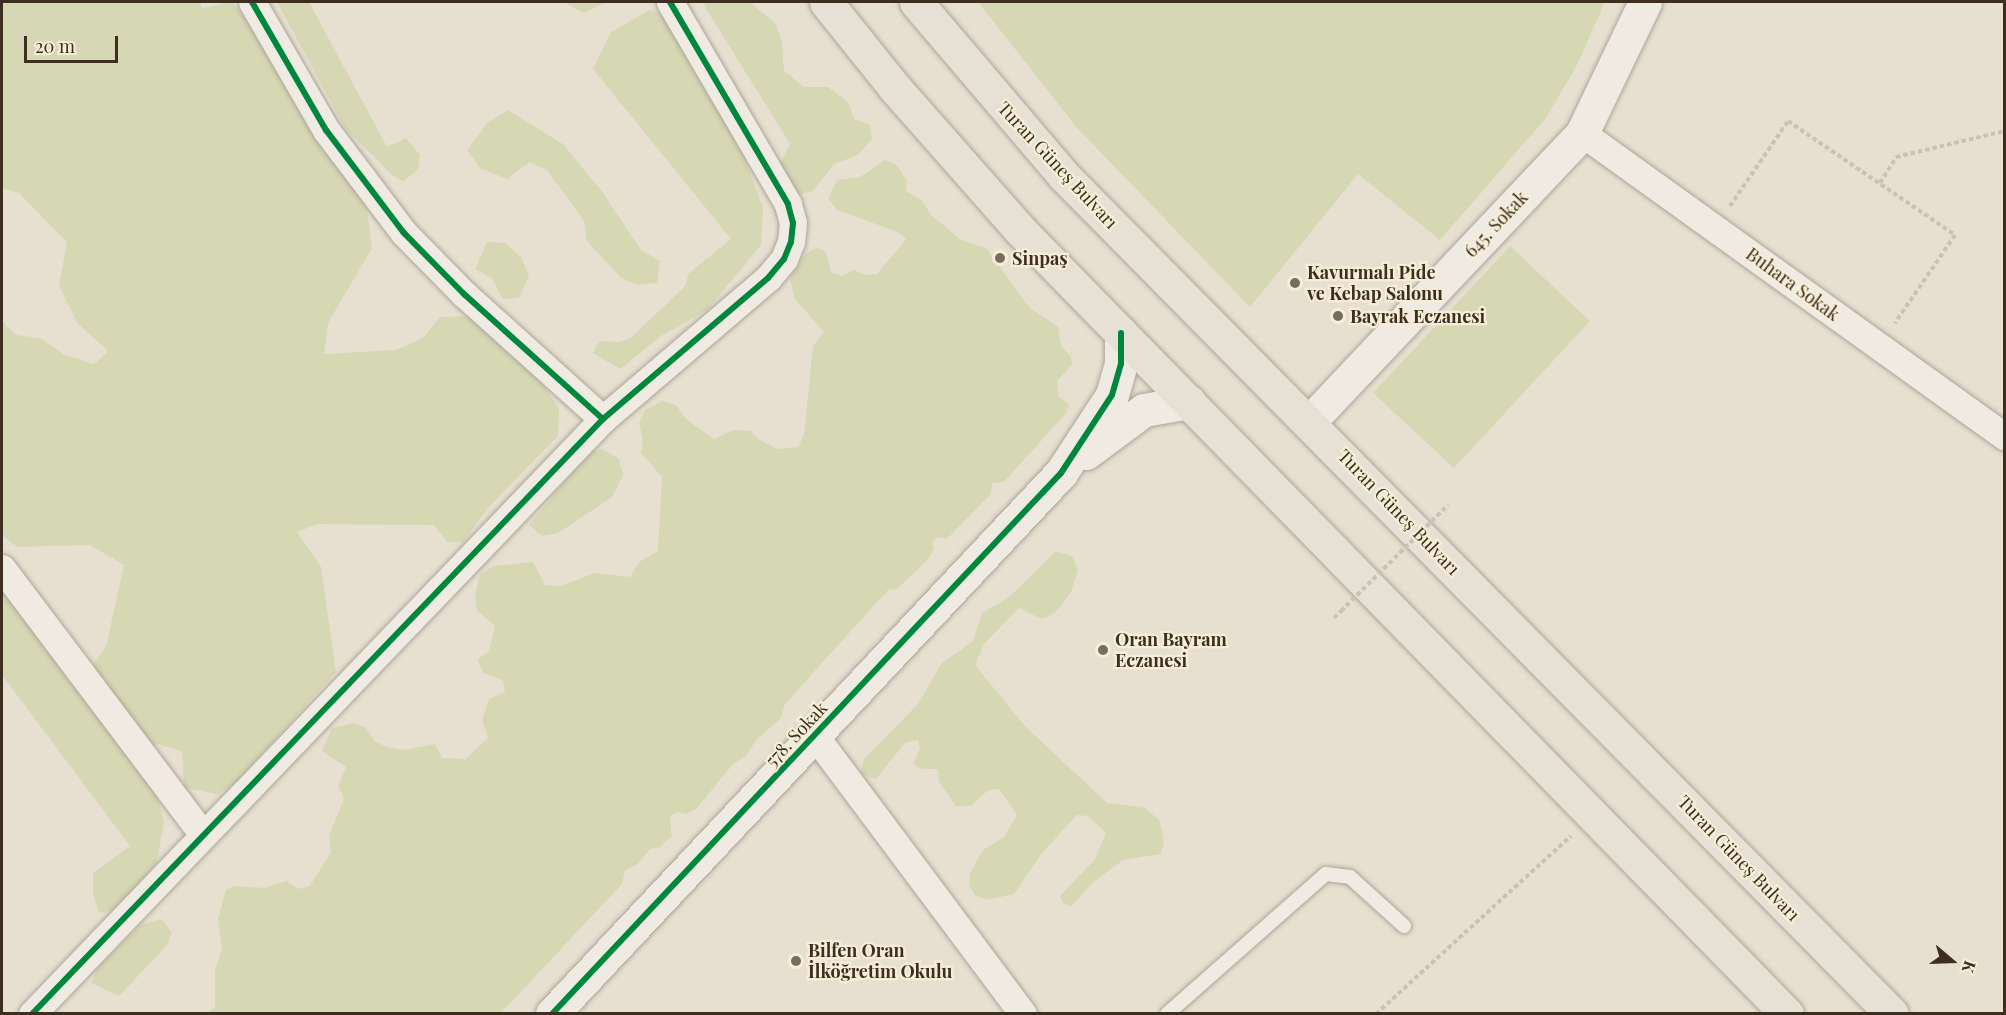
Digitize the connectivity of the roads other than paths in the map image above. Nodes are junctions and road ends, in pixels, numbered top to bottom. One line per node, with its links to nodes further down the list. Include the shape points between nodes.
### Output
1 (252, 2): 9 (street, via 326,130 404,233 464,294)
2 (670, 2): 9 (street, via 788,204 793,223 791,242 784,260 768,278)
3 (826, 2): 7 (main road, via 894,87 1012,221)
4 (916, 2): 10 (main road, Turan Güneş Bulvarı, via 1063,175)
5 (1644, 2): 6 (street, 645. Sokak)
6 (1582, 133): 10 (street, 645. Sokak); 11 (street, Buhara Sokak)
7 (1121, 333): 8 (main road); 12 (street, via 1121,364 1112,395)
8 (1189, 402): 12 (street, via 1144,410); 21 (main road)
9 (603, 419): 15 (street)
10 (1310, 421): 22 (main road, Turan Güneş Bulvarı)
11 (2004, 436)
12 (1061, 472): 14 (street, 578. Sokak)
13 (2, 568): 15 (street)
14 (815, 736): 18 (street, 578. Sokak); 19 (street)
15 (202, 833): 17 (street)
16 (1404, 926): 20 (lane, via 1350,878 1326,874)
17 (32, 1014)
18 (552, 1014)
19 (1023, 1014)
20 (1167, 1014)
21 (1787, 1014)
22 (1892, 1014)

